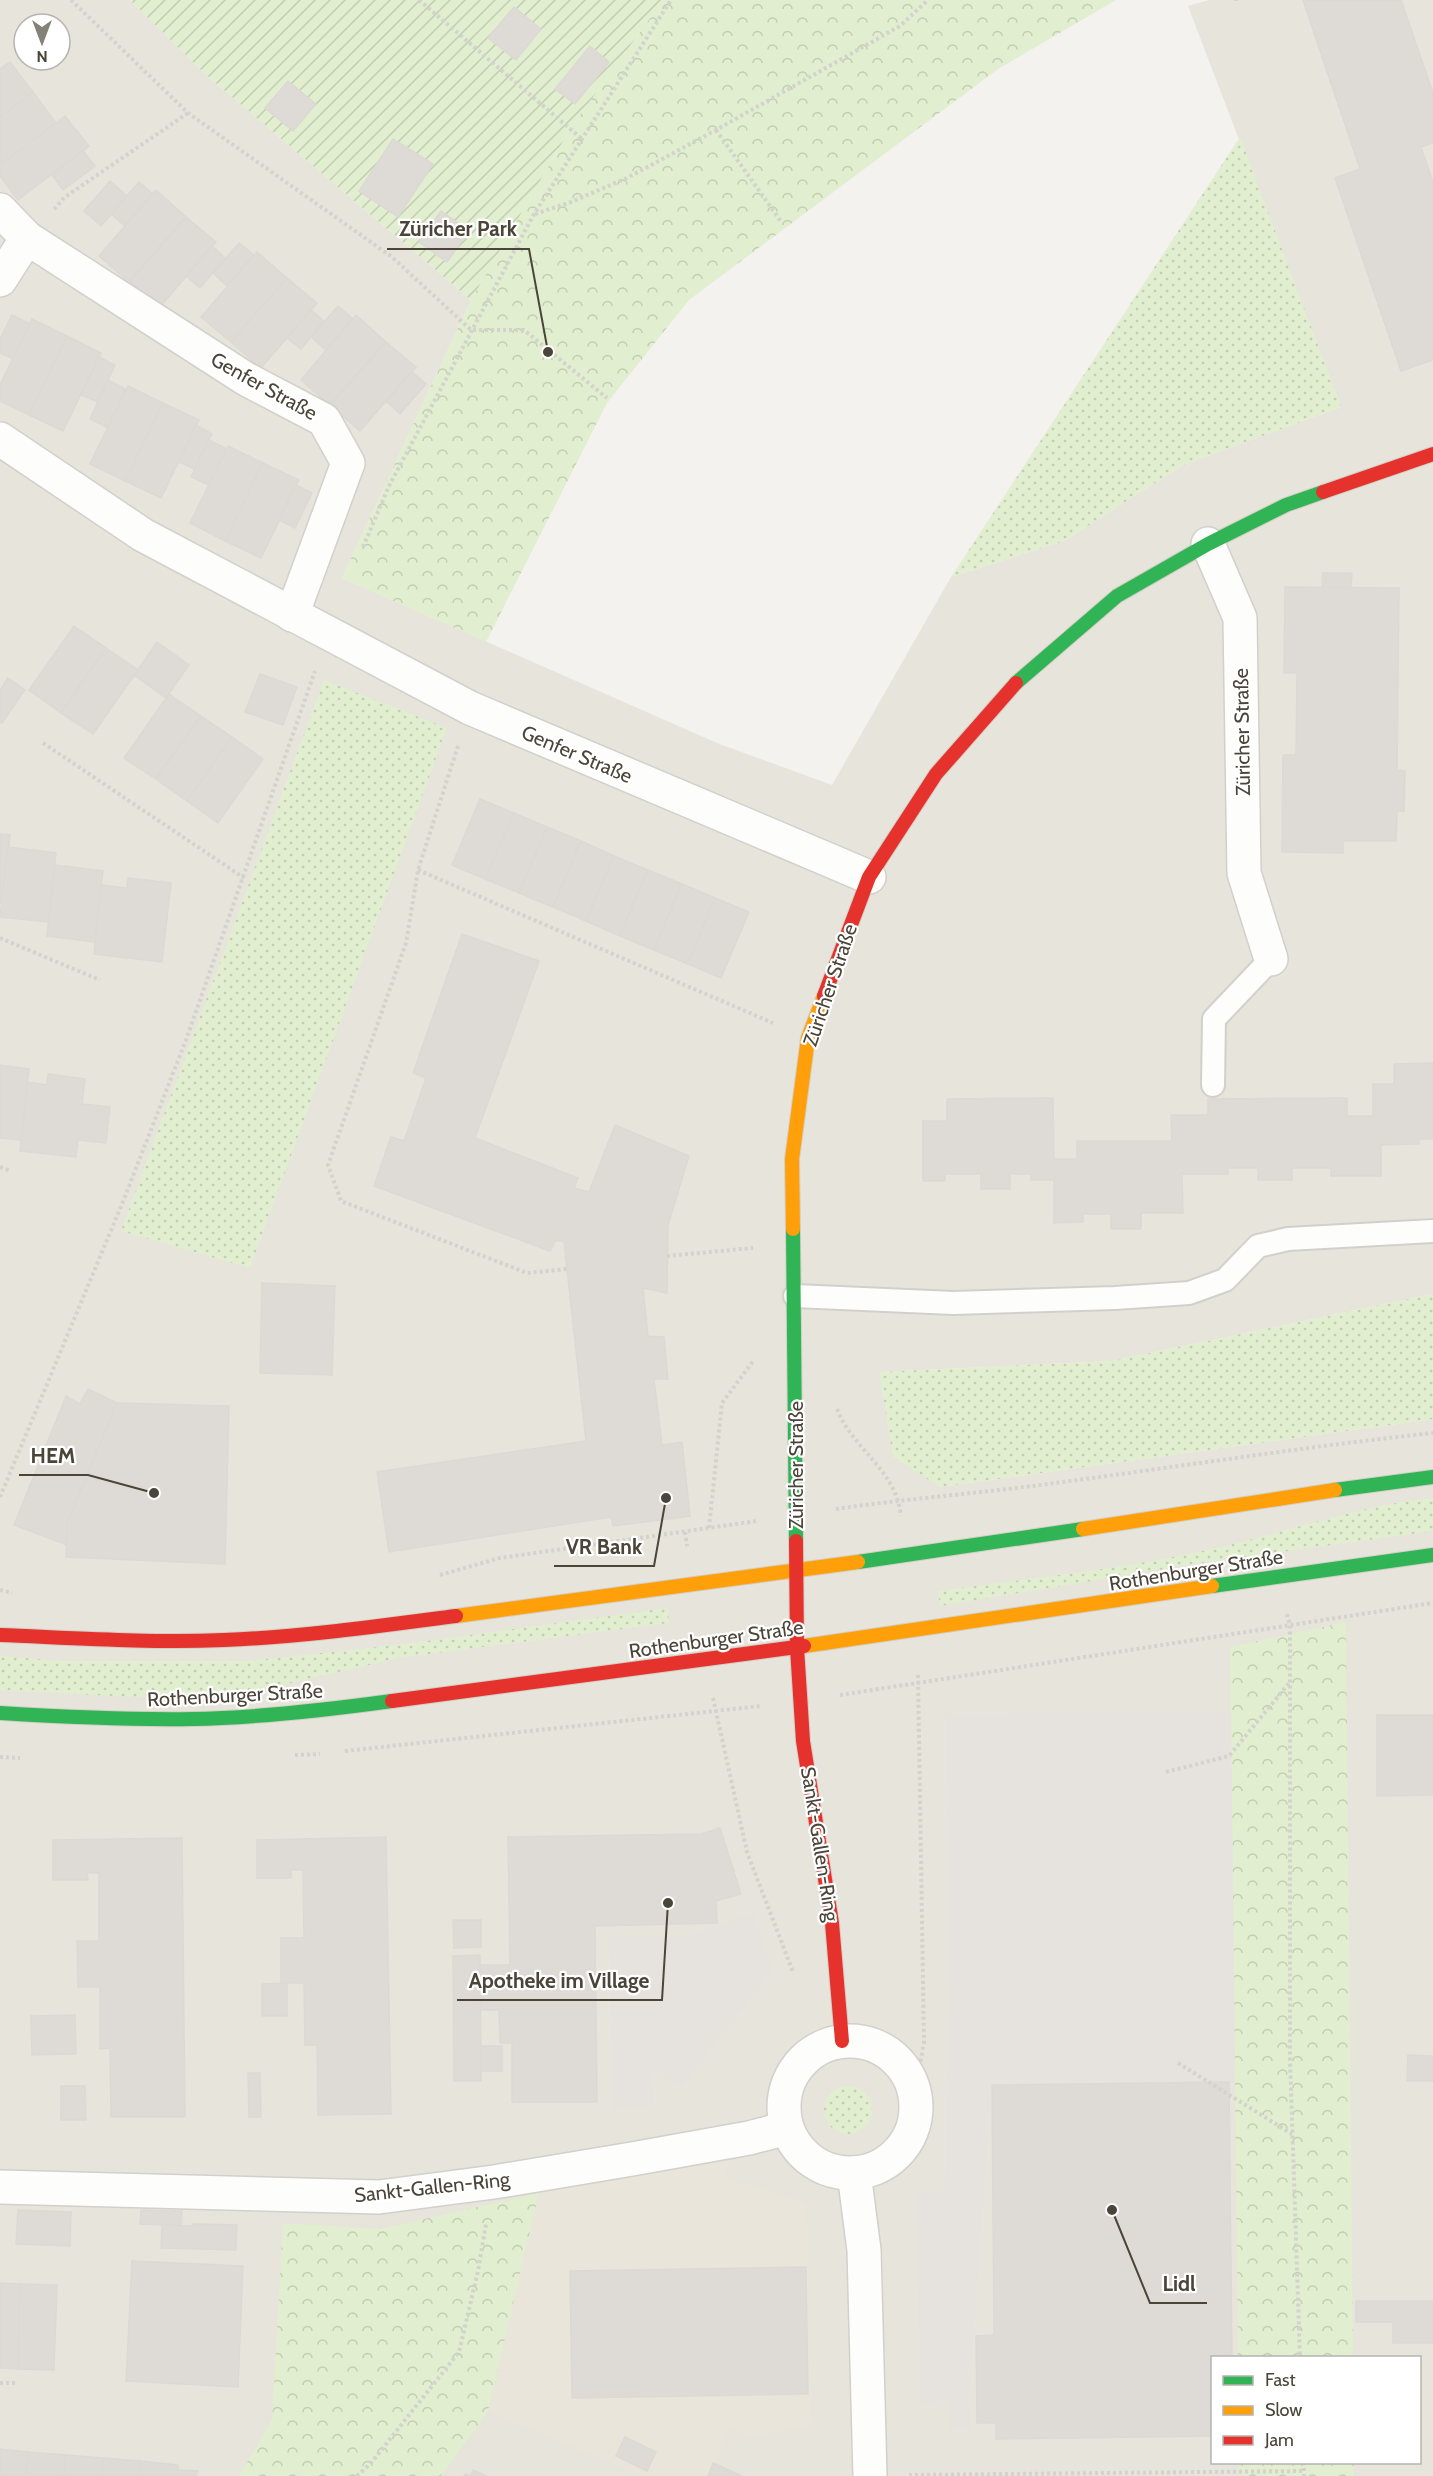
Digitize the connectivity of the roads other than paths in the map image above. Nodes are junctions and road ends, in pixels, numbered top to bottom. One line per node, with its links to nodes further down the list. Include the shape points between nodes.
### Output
1 (0, 210): 2 (street, Genfer Straße)
2 (27, 238): 3 (street); 7 (street, Genfer Straße, via 246,379 324,420 348,463)
3 (0, 280)
4 (0, 439): 7 (street, Genfer Straße, via 143,535)
5 (1433, 454): 6 (main road, Züricher Straße, via 1286,505)
6 (1208, 544): 8 (main road, Züricher Straße, via 1117,596 1018,681 936,774); 9 (street, Züricher Straße, via 1240,618 1244,873)
7 (292, 615): 8 (street, Genfer Straße, via 470,708)
8 (869, 877): 12 (main road, Züricher Straße, via 808,1038 792,1159)
9 (1271, 959): 10 (lane, via 1214,1020)
10 (1213, 1085)
11 (1433, 1231): 12 (lane, via 1288,1239 1258,1246 1225,1280 1189,1293 953,1303)
12 (795, 1296): 15 (main road, Züricher Straße)
13 (1433, 1477): 15 (main road)
14 (1433, 1555): 17 (main road, Rothenburger Straße)
15 (797, 1570): 16 (main road, via 284,1636 128,1641); 17 (main road, Züricher Straße)
16 (0, 1635)
17 (797, 1648): 18 (main road, Rothenburger Straße, via 278,1715 100,1719); 19 (main road, Sankt-Gallen-Ring, via 803,1741 832,1923)
18 (0, 1713)
19 (842, 2041): 20 (street, via 819,2048 791,2074 785,2093); 21 (street, via 874,2044 892,2055 907,2071 917,2111 902,2149 887,2162)
20 (787, 2128): 21 (street, via 799,2150 813,2162 831,2170); 22 (street, Sankt-Gallen-Ring, via 632,2159 379,2197)
21 (854, 2173): 23 (street, via 864,2250)
22 (0, 2187)
23 (870, 2476)

